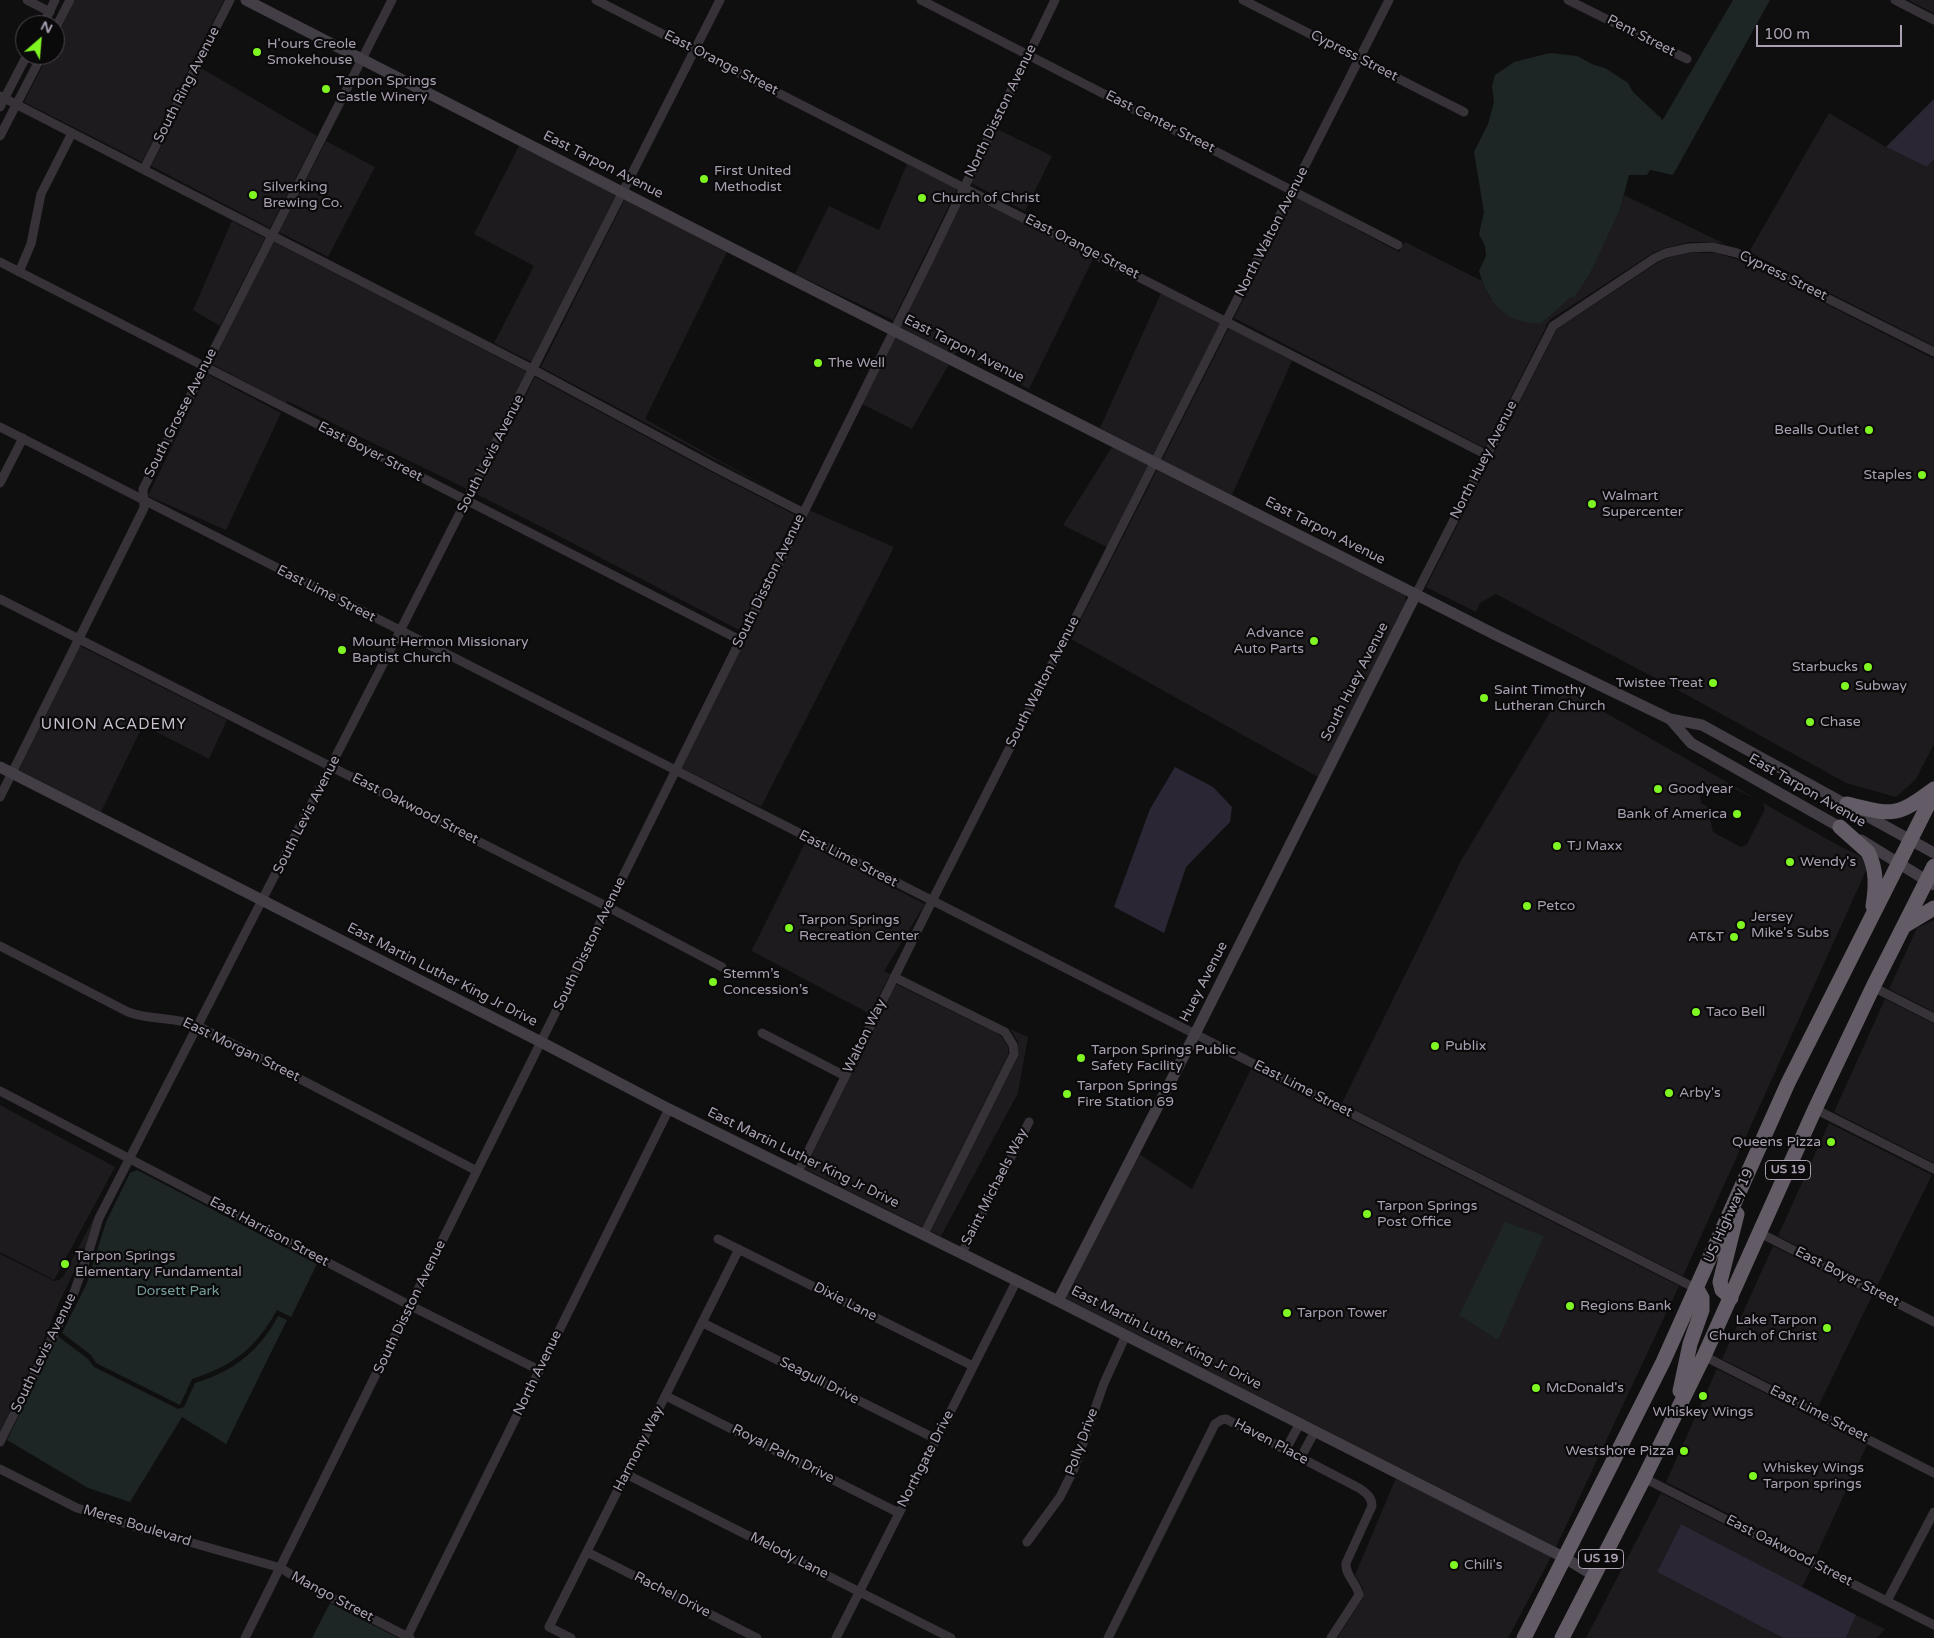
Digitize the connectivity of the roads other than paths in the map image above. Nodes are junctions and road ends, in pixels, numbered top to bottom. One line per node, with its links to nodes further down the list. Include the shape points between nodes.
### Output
1 (27, 0): 15 (street)
2 (56, 0): 15 (street)
3 (70, 0): 17 (street)
4 (230, 0): 31 (street, South Ring Avenue)
5 (246, 0): 23 (street, East Tarpon Avenue)
6 (392, 0): 23 (street, South Grosse Avenue)
7 (596, 0): 19 (street, East Orange Street)
8 (720, 0): 19 (street, South Levis Avenue)
9 (921, 0): 20 (street, East Center Street)
10 (1055, 0): 20 (street, North Disston Avenue)
11 (1243, 0): 21 (street, Cypress Street)
12 (1389, 0): 21 (street, North Walton Avenue)
13 (1568, 0): 22 (street, Pent Street)
14 (1895, 0): 18 (street)
15 (50, 12): 16 (street)
16 (48, 15)
17 (62, 15)
18 (1934, 20)
19 (694, 50): 32 (street, East Orange Street); 34 (street, South Levis Avenue)
20 (1028, 54): 32 (street, North Disston Avenue); 33 (street, East Center Street)
21 (1359, 59): 28 (street, Cypress Street); 33 (street, North Walton Avenue)
22 (1686, 59)
23 (362, 60): 34 (street, East Tarpon Avenue); 35 (street, South Grosse Avenue)
24 (22, 65): 26 (street)
25 (37, 65): 27 (street)
26 (2, 101): 27 (street)
27 (17, 105): 29 (street); 30 (street)
28 (1464, 112)
29 (72, 133): 31 (street); 38 (street, via 42,194 32,244)
30 (0, 136)
31 (144, 169): 35 (street)
32 (964, 186): 39 (street, East Orange Street); 41 (street, North Disston Avenue)
33 (1293, 190): 36 (street, East Center Street); 39 (street, North Walton Avenue)
34 (623, 192): 41 (street, East Tarpon Avenue); 44 (street, South Levis Avenue)
35 (272, 235): 43 (street, South Grosse Avenue); 44 (street)
36 (1398, 245)
37 (0, 262): 38 (street, East Boyer Street)
38 (19, 272): 43 (street, East Boyer Street)
39 (1227, 321): 47 (street, East Orange Street); 48 (street, North Walton Avenue)
40 (1552, 326): 42 (street, Cypress Street, via 1655,258 1689,248 1712,247 1744,256); 47 (street, North Huey Avenue)
41 (893, 330): 48 (street, East Tarpon Avenue); 52 (street, South Disston Avenue)
42 (1934, 352)
43 (205, 367): 50 (street, South Grosse Avenue, via 143,489); 51 (street, East Boyer Street)
44 (534, 370): 51 (street, South Levis Avenue); 52 (street)
45 (0, 427): 46 (street, East Lime Street)
46 (23, 438): 49 (street); 50 (street, East Lime Street)
47 (1487, 455): 53 (street, North Huey Avenue)
48 (1154, 463): 53 (street, East Tarpon Avenue); 75 (street, South Walton Avenue)
49 (0, 483)
50 (143, 500): 55 (street, East Lime Street); 56 (street, South Grosse Avenue, via 144,508)
51 (466, 501): 55 (street, South Levis Avenue); 57 (street, East Boyer Street)
52 (802, 512): 57 (street, South Disston Avenue)
53 (1416, 594): 58 (street, East Tarpon Avenue); 63 (street, South Huey Avenue)
54 (0, 599): 56 (street, East Oakwood Street)
55 (400, 631): 59 (street, South Levis Avenue); 61 (street, East Lime Street)
56 (78, 638): 59 (street, East Oakwood Street); 62 (street, South Grosse Avenue)
57 (740, 640): 61 (street, South Disston Avenue)
58 (1670, 719): 67 (street, East Tarpon Avenue, via 1702,725); 68 (street, East Tarpon Avenue, via 1691,743)
59 (331, 766): 74 (street, South Levis Avenue); 76 (street, East Oakwood Street)
60 (0, 767): 62 (street, East Martin Luther King Jr Drive)
61 (675, 771): 75 (street, East Lime Street); 76 (street, South Disston Avenue)
62 (12, 773): 66 (street, South Grosse Avenue); 74 (street, East Martin Luther King Jr Drive)
63 (1321, 783): 87 (street, Huey Avenue)
64 (1934, 789): 67 (highway, via 1898,812 1884,813)
65 (1934, 794): 69 (highway, US Highway 19 / US 19)
66 (0, 797)
67 (1847, 804): 69 (street, East Tarpon Avenue)
68 (1840, 827): 71 (street, East Tarpon Avenue); 78 (highway, via 1871,857 1876,878)
69 (1912, 840): 70 (street, East Tarpon Avenue); 71 (highway, US Highway 19 / US 19)
70 (1934, 853)
71 (1900, 864): 73 (street, East Tarpon Avenue); 78 (highway, US Highway 19 / US 19)
72 (1934, 866): 73 (highway, US 19)
73 (1930, 883): 79 (highway, US 19)
74 (263, 901): 85 (street, South Levis Avenue); 88 (street, East Martin Luther King Jr Drive)
75 (932, 901): 82 (street, Walton Way); 87 (street, East Lime Street)
76 (608, 907): 81 (street, East Oakwood Street); 88 (street, South Disston Avenue)
77 (1934, 908): 79 (highway)
78 (1872, 916): 98 (highway, US Highway 19 / US 19, via 1788,1083)
79 (1903, 927): 83 (highway, US 19)
80 (0, 946): 85 (street, East Morgan Street, via 131,1013)
81 (722, 967)
82 (894, 977): 89 (street, Walton Way); 100 (street, via 999,1028 1013,1045 1014,1054)
83 (1873, 987): 84 (street); 92 (highway, US 19)
84 (1934, 1018)
85 (198, 1026): 94 (street, South Levis Avenue); 96 (street, East Morgan Street)
86 (762, 1033): 89 (street)
87 (1195, 1034): 105 (street, East Lime Street); 107 (street, Huey Avenue)
88 (541, 1042): 91 (street, East Martin Luther King Jr Drive); 96 (street, South Disston Avenue)
89 (845, 1076): 97 (street, Walton Way)
90 (0, 1091): 94 (street, East Harrison Street)
91 (669, 1109): 97 (street, East Martin Luther King Jr Drive); 114 (street, North Avenue)
92 (1815, 1109): 95 (street); 99 (highway, US 19)
93 (1028, 1122): 103 (street, Saint Michaels Way)
94 (129, 1158): 108 (street, East Harrison Street); 120 (street, South Levis Avenue, via 99,1218 72,1298)
95 (1934, 1169)
96 (477, 1171): 108 (street, South Disston Avenue)
97 (798, 1172): 100 (street, East Martin Luther King Jr Drive)
98 (1743, 1183): 105 (highway, US Highway 19 / US 19); 106 (highway, via 1721,1274 1722,1290)
99 (1760, 1233): 106 (highway, US 19); 109 (street, East Boyer Street)
100 (924, 1234): 103 (street, East Martin Luther King Jr Drive)
101 (718, 1239): 102 (street, Dixie Lane)
102 (739, 1249): 110 (street, Harmony Way); 113 (street, Dixie Lane)
103 (962, 1253): 104 (street, East Martin Luther King Jr Drive)
104 (1017, 1280): 107 (street, East Martin Luther King Jr Drive); 113 (street, Northgate Drive)
105 (1697, 1289): 116 (highway, via 1702,1298 1702,1310 1690,1344); 131 (highway, US Highway 19 / US 19)
106 (1731, 1298): 112 (highway, US 19)
107 (1058, 1300): 111 (street, East Martin Luther King Jr Drive)
108 (411, 1306): 114 (street, East Harrison Street); 132 (street, South Disston Avenue)
109 (1934, 1322)
110 (703, 1323): 115 (street, Harmony Way); 119 (street, Seagull Drive)
111 (1126, 1335): 117 (street, East Martin Luther King Jr Drive); 129 (street, Polly Drive, via 1104,1383 1074,1469 1060,1497)
112 (1704, 1356): 116 (highway, US 19); 124 (street, East Lime Street)
113 (973, 1366): 119 (street, Northgate Drive)
114 (540, 1370): 137 (street, North Avenue)
115 (666, 1396): 125 (street, Harmony Way); 128 (street, Royal Palm Drive)
116 (1675, 1415): 126 (highway, US 19)
117 (1300, 1423): 118 (street, East Martin Luther King Jr Drive); 121 (street)
118 (1315, 1431): 122 (street); 131 (street, East Martin Luther King Jr Drive)
119 (936, 1439): 128 (street, Northgate Drive)
120 (0, 1442)
121 (1286, 1449): 122 (street, Haven Place); 143 (street, Haven Place, via 1230,1420 1220,1420 1215,1424)
122 (1301, 1457): 144 (street, Haven Place, via 1363,1491 1372,1503 1346,1563 1346,1573 1359,1595)
123 (0, 1469): 132 (street, Meres Boulevard, via 77,1508)
124 (1934, 1473)
125 (626, 1474): 130 (street, Harmony Way); 134 (street, Melody Lane)
126 (1644, 1478): 133 (highway, US 19); 135 (street, East Oakwood Street)
127 (1934, 1512): 135 (street)
128 (899, 1513): 134 (street, Northgate Drive)
129 (1027, 1542)
130 (587, 1552): 139 (street, Harmony Way, via 549,1627); 140 (street, Rachel Drive)
131 (1565, 1558): 133 (street, East Martin Luther King Jr Drive); 145 (highway, US Highway 19 / US 19)
132 (281, 1568): 137 (street, Mango Street, via 307,1585); 138 (street, South Disston Avenue)
133 (1593, 1575): 146 (highway, US 19)
134 (860, 1592): 141 (street, Northgate Drive); 142 (street, Melody Lane)
135 (1887, 1601): 136 (street, East Oakwood Street)
136 (1934, 1625)
137 (409, 1637)
138 (245, 1638)
139 (571, 1638)
140 (757, 1638)
141 (836, 1638)
142 (951, 1638)
143 (1108, 1638)
144 (1331, 1638)
145 (1524, 1638)
146 (1562, 1638)

